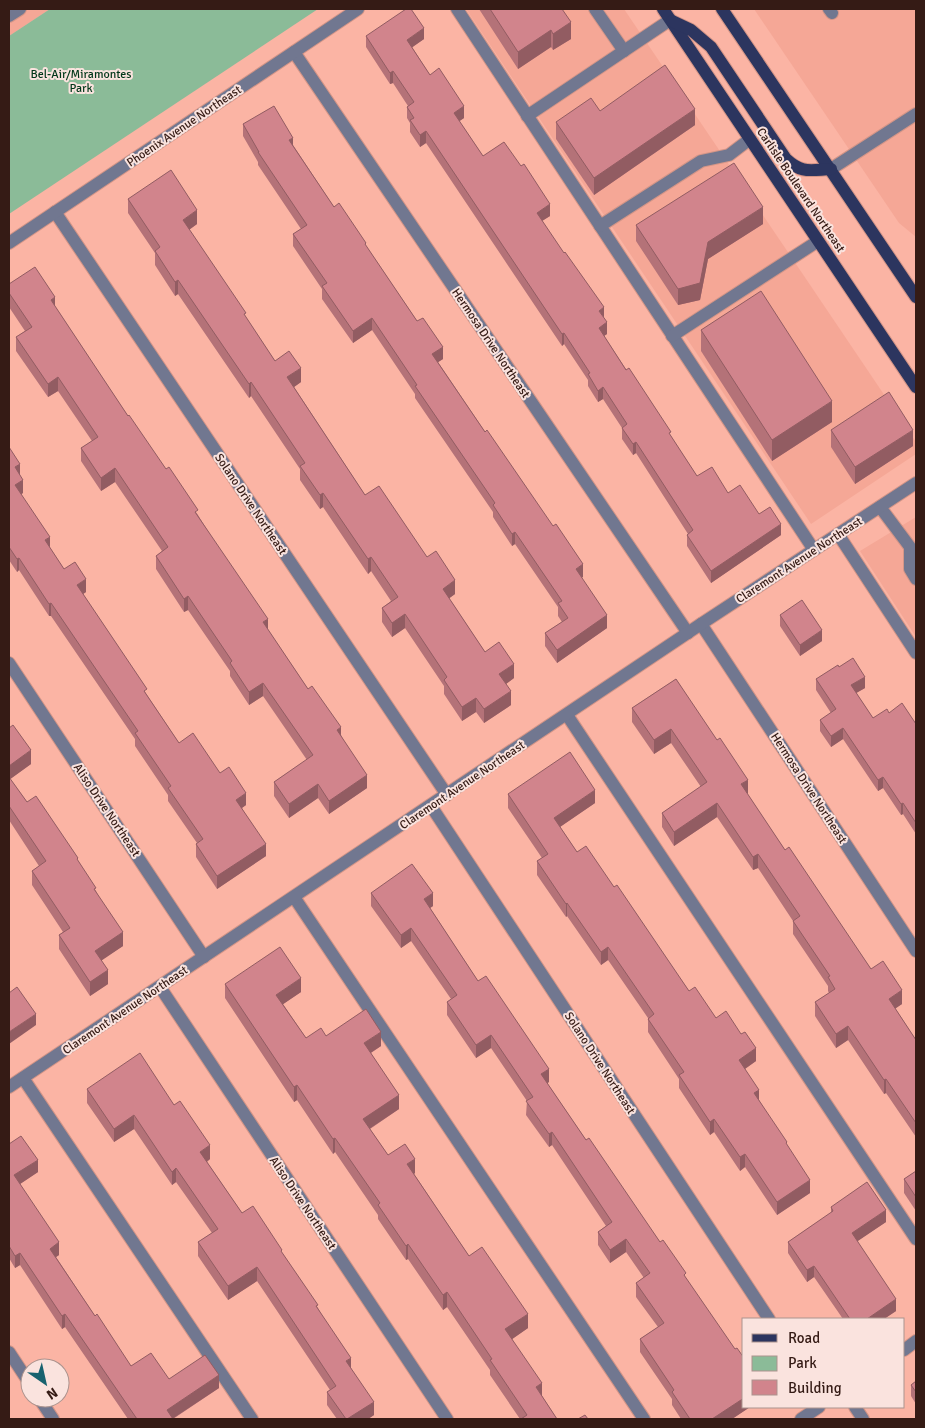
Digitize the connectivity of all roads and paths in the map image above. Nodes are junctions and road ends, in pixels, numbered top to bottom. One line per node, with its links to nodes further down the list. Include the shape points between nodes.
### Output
1 (20, 9): 7 (street)
2 (358, 9): 10 (street, Phoenix Avenue Northeast)
3 (457, 9): 12 (street)
4 (595, 9): 9 (street)
5 (663, 9): 8 (main road, Carlisle Boulevard Northeast)
6 (722, 9): 14 (main road)
7 (9, 16)
8 (670, 20): 9 (street); 13 (main road, Carlisle Boulevard Northeast); 14 (main road, via 691,30 711,47 792,166 801,170)
9 (624, 51): 12 (street)
10 (294, 52): 15 (street, Phoenix Avenue Northeast); 29 (street, Hermosa Drive Northeast)
11 (916, 114): 14 (street)
12 (527, 116): 16 (street)
13 (750, 139): 16 (street, via 729,155 701,161); 17 (main road, Carlisle Boulevard Northeast)
14 (831, 169): 19 (main road)
15 (55, 212): 18 (street, Phoenix Avenue Northeast); 33 (street, Solano Drive Northeast)
16 (600, 226): 20 (street)
17 (818, 241): 20 (street); 21 (main road, Carlisle Boulevard Northeast)
18 (9, 243)
19 (916, 297)
20 (672, 336): 26 (street)
21 (916, 387)
22 (916, 483): 23 (street, Claremont Avenue Northeast)
23 (880, 507): 24 (street, Claremont Avenue Northeast); 25 (street)
24 (838, 534): 26 (street, Claremont Avenue Northeast); 30 (street)
25 (913, 545): 27 (street, via 910,569)
26 (814, 550): 28 (street, Claremont Avenue Northeast)
27 (916, 579)
28 (702, 624): 29 (street, Claremont Avenue Northeast); 36 (street, Hermosa Drive Northeast)
29 (688, 633): 32 (street, Claremont Avenue Northeast)
30 (916, 653)
31 (9, 663): 37 (street, Aliso Drive Northeast)
32 (567, 715): 33 (street, Claremont Avenue Northeast); 41 (street)
33 (447, 795): 34 (street, Claremont Avenue Northeast)
34 (431, 806): 35 (street, Claremont Avenue Northeast); 42 (street, Solano Drive Northeast)
35 (294, 897): 37 (street, Claremont Avenue Northeast); 53 (street)
36 (916, 951)
37 (204, 957): 38 (street, Claremont Avenue Northeast)
38 (160, 987): 39 (street, Claremont Avenue Northeast); 52 (street, Aliso Drive Northeast)
39 (23, 1078): 40 (street, Claremont Avenue Northeast); 51 (street)
40 (9, 1087)
41 (916, 1239)
42 (769, 1318)
43 (916, 1341): 44 (street)
44 (905, 1349)
45 (9, 1352): 46 (street)
46 (20, 1369)
47 (46, 1408): 50 (street)
48 (818, 1408): 54 (street)
49 (856, 1408): 55 (street)
50 (53, 1419)
51 (252, 1419)
52 (447, 1419)
53 (644, 1419)
54 (801, 1419)
55 (863, 1419)

